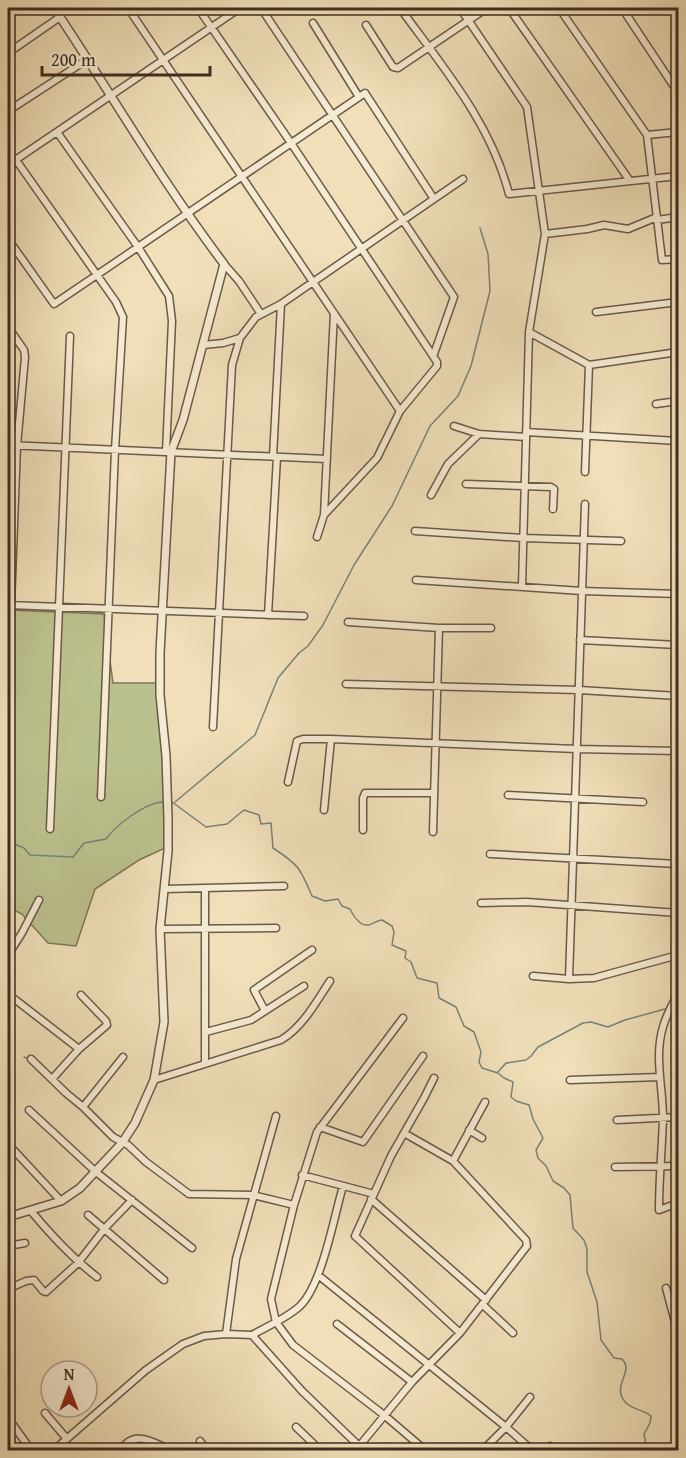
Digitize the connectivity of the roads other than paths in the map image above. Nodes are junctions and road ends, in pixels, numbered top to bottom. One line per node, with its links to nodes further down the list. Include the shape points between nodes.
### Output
1 (54, 8): 12 (street)
2 (128, 8): 20 (street)
3 (198, 8): 16 (street)
4 (240, 8): 16 (street)
5 (261, 8): 25 (street)
6 (400, 8): 17 (street)
7 (460, 8): 13 (street)
8 (487, 8): 13 (street)
9 (509, 8): 36 (street)
10 (559, 8): 28 (street)
11 (622, 8): 21 (street)
12 (60, 17): 18 (street); 19 (street)
13 (468, 20): 17 (street); 37 (street, via 527,107)
14 (313, 23): 23 (street)
15 (366, 25): 17 (street, via 395,68)
16 (210, 28): 20 (street); 29 (street)
17 (428, 47): 37 (street, via 480,123 505,176 509,194)
18 (8, 53)
19 (88, 59): 22 (street); 24 (street)
20 (163, 60): 22 (street); 32 (street)
21 (678, 90)
22 (111, 95): 26 (street); 39 (street)
23 (359, 97): 25 (street); 38 (street, via 365,93)
24 (8, 111)
25 (332, 115): 29 (street); 42 (street)
26 (57, 132): 30 (street); 45 (street)
27 (678, 132): 28 (street)
28 (646, 135): 34 (street)
29 (291, 143): 32 (street); 46 (street)
30 (16, 160): 31 (street); 49 (street)
31 (8, 165)
32 (242, 176): 39 (street); 50 (street)
33 (678, 176): 34 (street)
34 (652, 178): 36 (street); 41 (street)
35 (463, 179): 38 (street)
36 (630, 181): 37 (street)
37 (539, 191): 43 (street)
38 (434, 199): 42 (street)
39 (186, 214): 45 (street); 48 (street)
40 (678, 217): 41 (street)
41 (657, 218): 43 (street, via 628,229 604,225); 47 (street, via 662,260)
42 (403, 220): 46 (street); 62 (street, via 454,297)
43 (545, 234): 57 (street)
44 (8, 239): 49 (street, via 54,304)
45 (138, 247): 49 (street); 76 (street, via 169,296 172,308)
46 (362, 248): 50 (street); 62 (street)
47 (678, 259)
48 (224, 264): 55 (street); 60 (street)
49 (97, 275): 75 (street, via 123,317)
50 (313, 282): 52 (street); 53 (street)
51 (678, 302): 54 (street)
52 (281, 304): 55 (street); 78 (street)
53 (334, 312): 66 (street); 79 (street)
54 (596, 312)
55 (261, 314): 59 (street)
56 (8, 327): 73 (street, via 25,357)
57 (529, 332): 63 (street); 69 (street)
58 (70, 336): 74 (street)
59 (240, 338): 60 (street); 77 (street, via 231,365)
60 (203, 345): 76 (street, via 183,420)
61 (678, 352): 63 (street)
62 (434, 354): 66 (street, via 437,366)
63 (589, 365): 70 (street)
64 (678, 401): 65 (street)
65 (656, 404)
66 (400, 411): 86 (street, via 377,458)
67 (454, 426): 68 (street)
68 (479, 434): 69 (street); 83 (street, via 448,464)
69 (526, 434): 70 (street); 82 (street)
70 (586, 436): 71 (street); 80 (street)
71 (678, 441)
72 (8, 445): 73 (street)
73 (17, 446): 74 (street); 96 (street)
74 (65, 448): 75 (street); 97 (street)
75 (115, 450): 76 (street); 98 (street)
76 (168, 452): 77 (street); 99 (street)
77 (226, 455): 78 (street); 100 (street)
78 (275, 457): 79 (street); 101 (street)
79 (327, 459): 86 (street)
80 (585, 472)
81 (466, 483): 82 (street)
82 (525, 487): 85 (street, via 554,489); 89 (street)
83 (430, 495)
84 (585, 504): 90 (street)
85 (553, 509)
86 (324, 515): 88 (street)
87 (415, 531): 89 (street)
88 (317, 537)
89 (523, 538): 90 (street); 93 (street)
90 (584, 540): 91 (street); 94 (street)
91 (621, 541)
92 (416, 580): 93 (street)
93 (522, 586): 94 (street)
94 (582, 591): 95 (street); 106 (street)
95 (678, 594)
96 (9, 605): 97 (street); 108 (street)
97 (59, 607): 98 (street); 125 (street)
98 (110, 609): 99 (street); 121 (street)
99 (162, 611): 100 (street); 132 (street, via 160,694 168,819)
100 (218, 613): 101 (street); 113 (street)
101 (268, 615): 102 (street)
102 (304, 616)
103 (348, 622): 104 (street)
104 (439, 628): 105 (street); 110 (street)
105 (491, 628)
106 (580, 640): 107 (street); 111 (street)
107 (678, 645)
108 (8, 684)
109 (346, 684): 110 (street)
110 (438, 686): 111 (street); 115 (street)
111 (579, 690): 112 (street); 116 (street)
112 (678, 696)
113 (213, 726)
114 (331, 739): 115 (street); 118 (street, via 297,741); 124 (street)
115 (436, 744): 116 (street); 119 (street)
116 (577, 749): 117 (street); 122 (street)
117 (678, 751)
118 (288, 782)
119 (434, 793): 126 (street, via 365,793); 127 (street)
120 (508, 795): 122 (street)
121 (101, 797)
122 (575, 798): 123 (street); 129 (street)
123 (643, 802)
124 (324, 810)
125 (50, 829)
126 (363, 830)
127 (433, 832)
128 (490, 854): 129 (street)
129 (573, 859): 130 (street); 136 (street)
130 (678, 864)
131 (284, 886): 133 (street)
132 (164, 889): 133 (street); 140 (street)
133 (205, 889): 138 (street)
134 (39, 900): 142 (street)
135 (481, 903): 136 (street, via 513,901)
136 (571, 906): 137 (street); 145 (street)
137 (678, 913)
138 (205, 928): 139 (street); 140 (street); 153 (street)
139 (276, 928)
140 (160, 929): 162 (street, via 164,1022)
141 (312, 950): 151 (street, via 254,990)
142 (8, 955)
143 (678, 955): 145 (street, via 603,976)
144 (533, 976): 145 (street)
145 (569, 979)
146 (330, 981): 158 (street, via 288,1036)
147 (304, 986): 151 (street)
148 (678, 993): 159 (street, via 662,1033)
149 (8, 994): 154 (street)
150 (81, 995): 154 (street, via 107,1023)
151 (265, 1011): 153 (street, via 240,1024)
152 (403, 1018): 171 (street)
153 (206, 1032): 158 (street)
154 (79, 1049): 160 (street)
155 (423, 1056): 171 (street, via 364,1141)
156 (123, 1057): 165 (street)
157 (31, 1059): 160 (street)
158 (206, 1063): 162 (street)
159 (660, 1077): 163 (street); 168 (street)
160 (53, 1078): 165 (street)
161 (434, 1078): 173 (street)
162 (154, 1080): 175 (street)
163 (570, 1080)
164 (485, 1102): 172 (street)
165 (83, 1107): 175 (street)
166 (29, 1110): 181 (street)
167 (276, 1116): 184 (street)
168 (663, 1117): 169 (street); 170 (street); 180 (street)
169 (678, 1117)
170 (617, 1120)
171 (320, 1127): 182 (street)
172 (469, 1130): 174 (street); 177 (street)
173 (404, 1133): 177 (street); 185 (street)
174 (482, 1138)
175 (122, 1143): 181 (street); 184 (street, via 189,1194)
176 (8, 1144): 187 (street)
177 (453, 1161): 203 (street, via 527,1243)
178 (678, 1166): 180 (street)
179 (615, 1167): 180 (street)
180 (659, 1167): 188 (street, via 659,1210)
181 (96, 1172): 186 (street); 187 (street)
182 (302, 1175): 183 (street); 189 (street)
183 (343, 1186): 185 (street); 198 (street)
184 (253, 1196): 189 (street); 210 (street, via 236,1259)
185 (372, 1196): 203 (street); 208 (street, via 355,1238)
186 (132, 1200): 193 (street); 196 (street)
187 (61, 1201): 190 (street)
188 (678, 1203)
189 (294, 1205): 204 (street, via 271,1294)
190 (32, 1211): 192 (street); 197 (street)
191 (88, 1215): 193 (street)
192 (8, 1217)
193 (105, 1228): 197 (street); 200 (street)
194 (24, 1243): 195 (street)
195 (8, 1246)
196 (192, 1248)
197 (78, 1263): 199 (street); 202 (street, via 46,1292 34,1280)
198 (318, 1275): 204 (street, via 302,1304); 212 (street)
199 (97, 1277)
200 (164, 1280)
201 (666, 1288): 206 (street)
202 (8, 1289)
203 (485, 1302): 207 (street); 208 (street)
204 (276, 1322): 211 (street); 215 (street, via 298,1350)
205 (337, 1324): 213 (street)
206 (677, 1324): 209 (street)
207 (513, 1332)
208 (460, 1333): 212 (street)
209 (678, 1333)
210 (226, 1334): 211 (street); 220 (street, via 194,1339 172,1351)
211 (252, 1335): 223 (street)
212 (429, 1364): 213 (street); 219 (street)
213 (412, 1382): 215 (street)
214 (530, 1397): 219 (street)
215 (384, 1415): 223 (street); 229 (street)
216 (8, 1418): 224 (street)
217 (50, 1419): 220 (street)
218 (296, 1427): 228 (street)
219 (506, 1427): 230 (street); 231 (street)
220 (67, 1439): 225 (street)
221 (200, 1441): 227 (street)
222 (162, 1446): 226 (street, via 134,1439)
223 (358, 1448)
224 (31, 1450)
225 (54, 1450)
226 (121, 1450)
227 (207, 1450)
228 (320, 1450)
229 (425, 1450)
230 (483, 1450)
231 (532, 1450)

